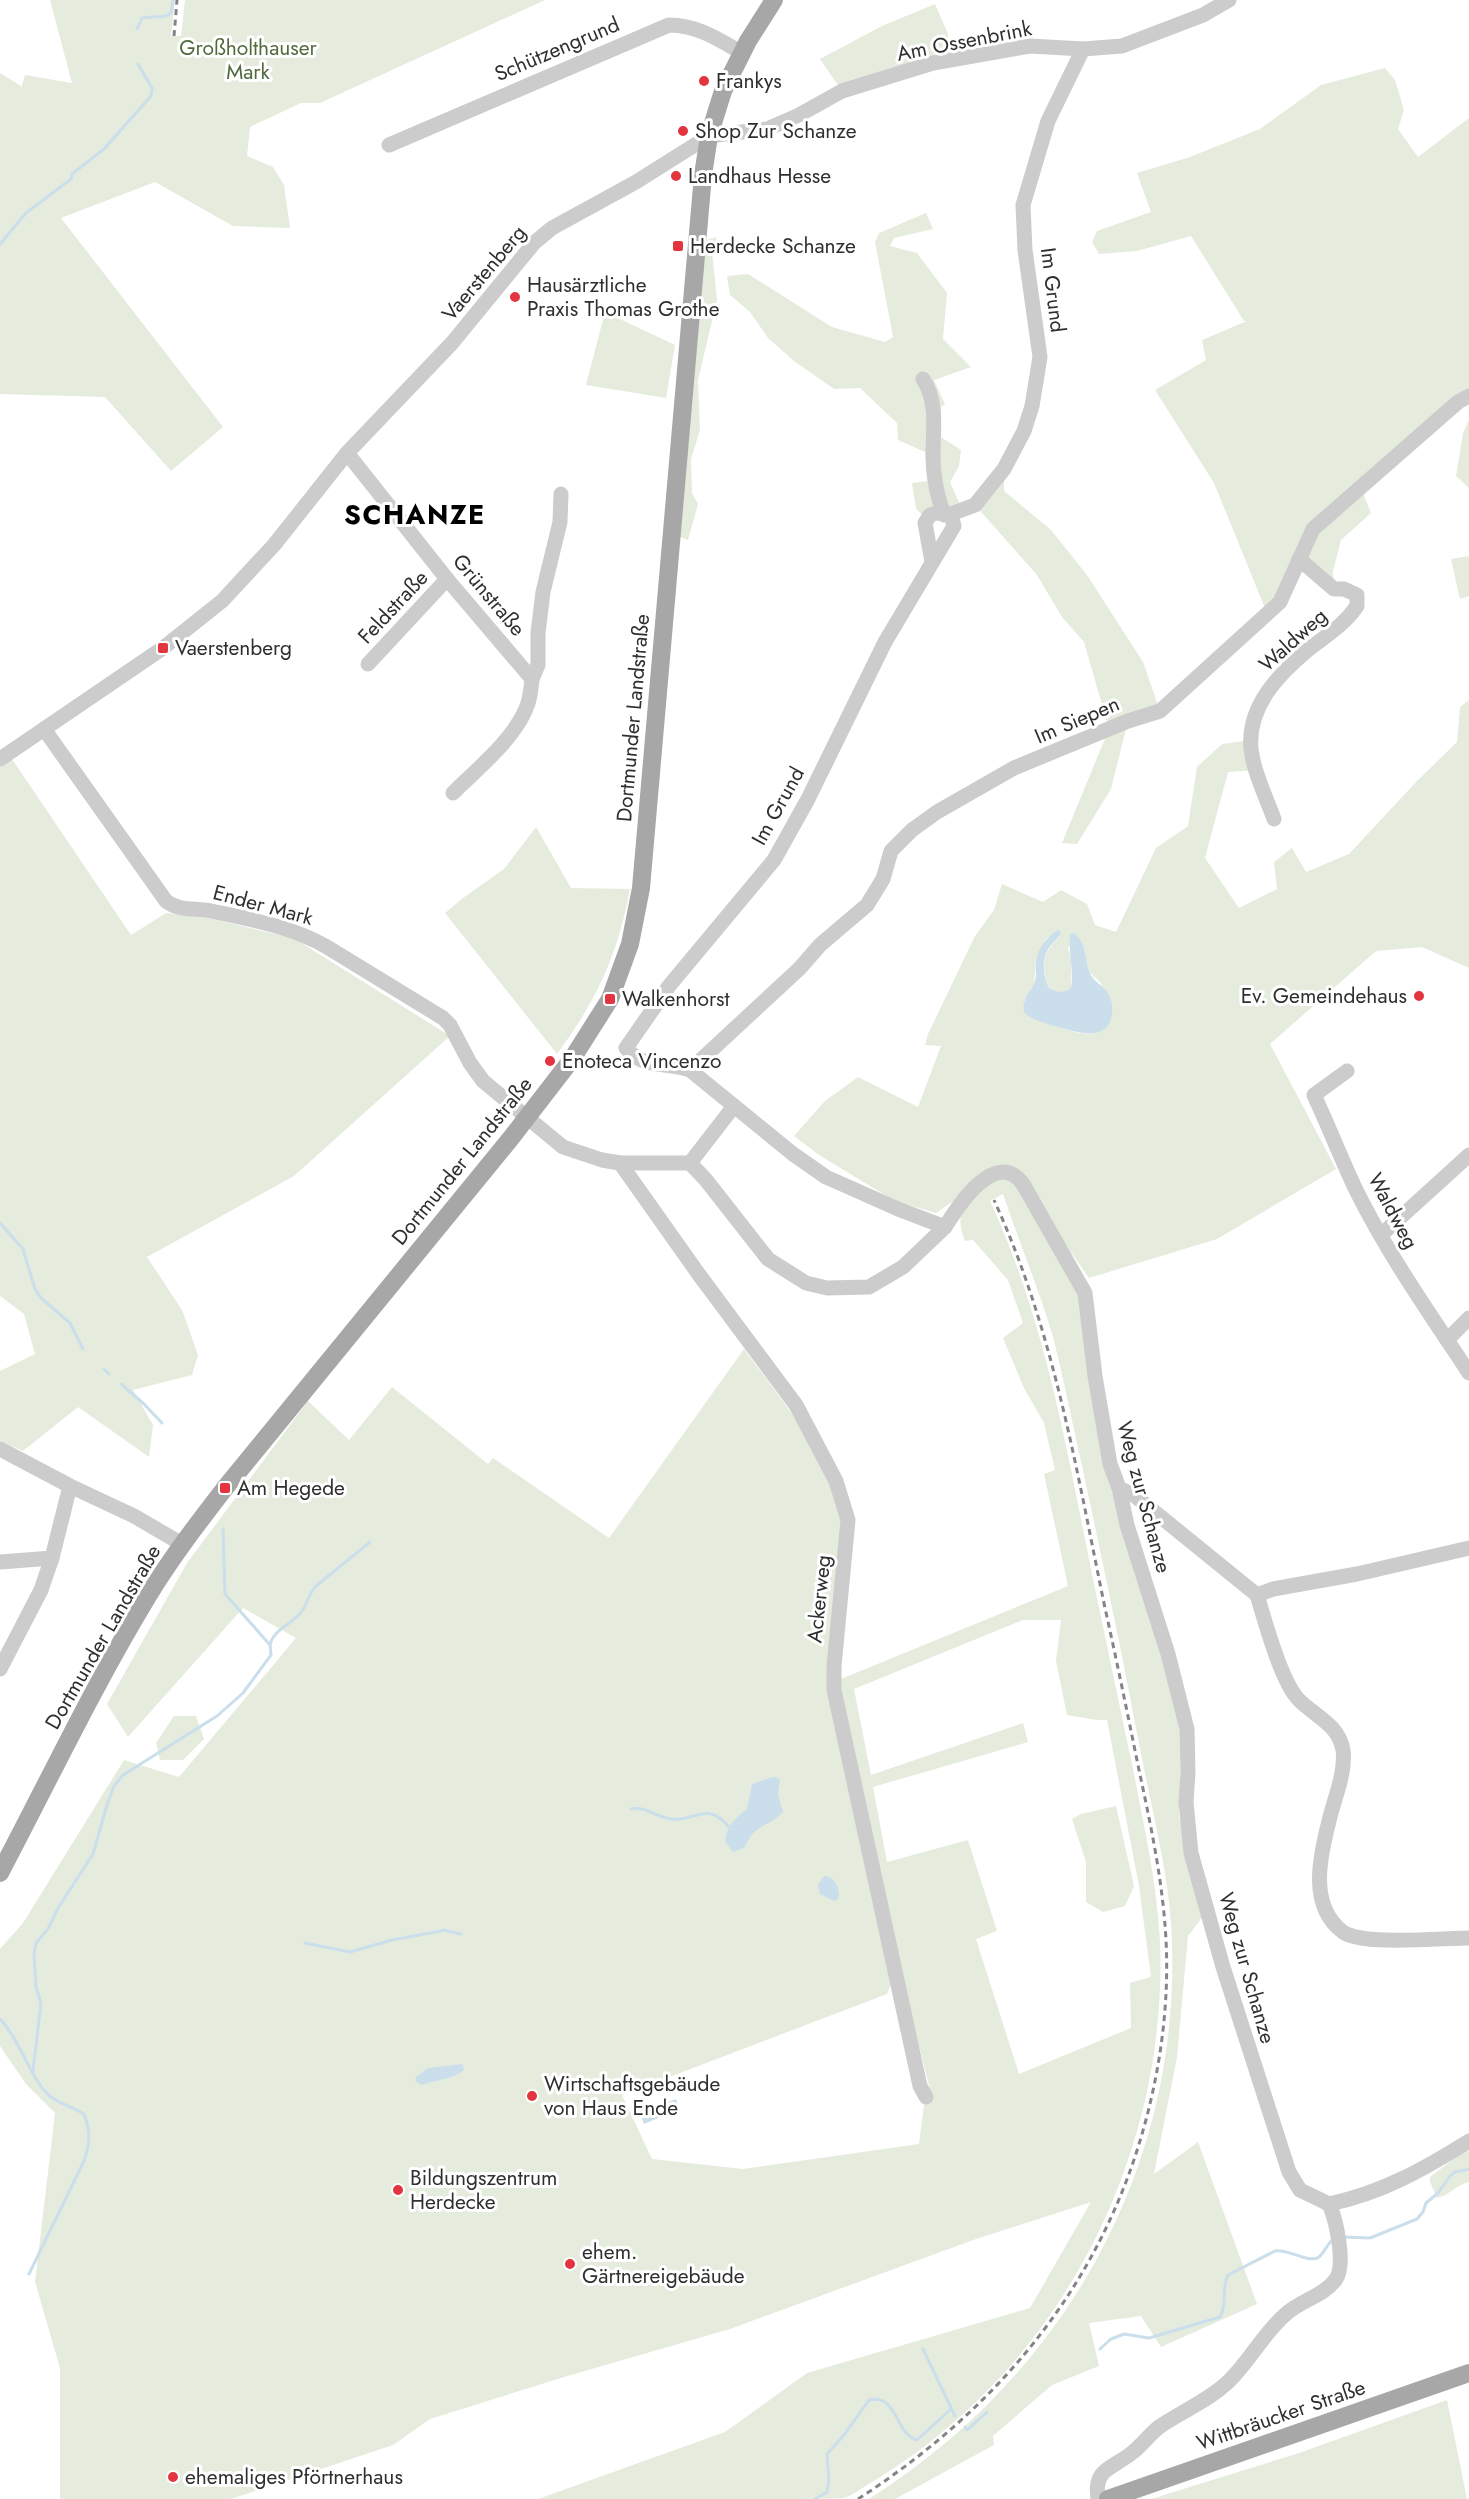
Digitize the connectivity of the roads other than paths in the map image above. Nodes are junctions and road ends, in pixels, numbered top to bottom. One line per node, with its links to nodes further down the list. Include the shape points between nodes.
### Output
1 (774, 0): 4 (main road, Dortmunder Landstraße)
2 (1229, 0): 3 (street, Am Ossenbrink, via 1203,15 1122,46)
3 (1083, 49): 5 (street, Am Ossenbrink, via 1030,46 933,63 842,91 767,129); 11 (street, Im Grund, via 1048,121 1023,205 1025,250 1040,357 1032,406 999,478 975,505)
4 (742, 52): 5 (main road, Dortmunder Landstraße, via 723,91); 6 (street, Schützengrund, via 700,29 669,25)
5 (709, 136): 9 (street, Vaerstenberg, via 552,228 534,243 452,343); 24 (main road, Dortmunder Landstraße, via 641,888 630,944 610,999 572,1059)
6 (389, 145)
7 (923, 379): 11 (street, via 930,389 934,416 936,492)
8 (1469, 396): 12 (street, Im Siepen, via 1313,529)
9 (346, 453): 14 (street, Grünstraße); 17 (street, Vaerstenberg, via 274,545 222,601 163,648)
10 (561, 494): 16 (street, Grünstraße, via 560,522 543,592 538,665)
11 (948, 515): 13 (street, Im Grund, via 954,526); 13 (street, Im Grund, via 930,515 925,523)
12 (1299, 559): 20 (street, Waldweg, via 1334,589 1357,595 1357,606 1339,628 1287,668 1257,711 1251,750); 21 (street, Im Siepen, via 1280,602 1160,711 1014,768 912,830 891,851 884,879 867,905)
13 (932, 562): 21 (street, Im Grund, via 885,642 774,860 669,986 626,1048 634,1058 647,1063)
14 (447, 579): 15 (street, Feldstraße); 16 (street, Grünstraße)
15 (368, 664)
16 (532, 679): 19 (street, Grünstraße, via 526,710 516,726)
17 (44, 729): 18 (street, Vaerstenberg); 24 (street, Ender Mark, via 172,906 208,910 319,942 443,1018 483,1081)
18 (0, 759)
19 (453, 793)
20 (1274, 819)
21 (690, 1070): 23 (street)
22 (1347, 1071): 29 (street, Waldweg, via 1314,1095)
23 (734, 1106): 27 (street); 28 (street, via 826,1177)
24 (528, 1116): 26 (street, Ender Mark, via 563,1147); 36 (main road, Dortmunder Landstraße)
25 (1469, 1155): 29 (street)
26 (620, 1163): 27 (street, Ender Mark); 44 (street, Ackerweg, via 796,1405 836,1481 848,1520 834,1690)
27 (690, 1163): 28 (street, Weg zur Schanze, via 768,1259 806,1283 827,1288 869,1287 903,1267)
28 (945, 1227): 35 (street, Weg zur Schanze, via 967,1194 987,1178 1010,1173 1019,1178 1085,1293 1110,1464)
29 (1381, 1235): 31 (street, Waldweg)
30 (1469, 1318): 31 (street)
31 (1447, 1340): 32 (street, Waldweg)
32 (1469, 1373)
33 (0, 1449): 34 (street)
34 (70, 1486): 36 (street); 38 (street)
35 (1119, 1488): 40 (street, via 1141,1500); 46 (street, Weg zur Schanze, via 1126,1525 1168,1654 1187,1729 1191,1853 1223,1967 1288,2172 1300,2190)
36 (182, 1544): 42 (main road, Dortmunder Landstraße, via 121,1642)
37 (1469, 1548): 40 (street)
38 (52, 1558): 39 (street); 41 (street, via 35,1605)
39 (0, 1562)
40 (1257, 1595): 43 (street, via 1289,1684 1297,1698 1339,1736 1343,1751 1343,1767 1319,1871 1321,1898 1329,1916 1344,1932 1369,1940)
41 (0, 1669)
42 (0, 1873)
43 (1469, 1938)
44 (926, 2097)
45 (1469, 2141): 46 (street, via 1399,2182)
46 (1329, 2204): 48 (street, via 1339,2245 1337,2278 1278,2321 1213,2395 1159,2427 1102,2474 1097,2484)
47 (1469, 2373): 49 (main road, Wittbräucker Straße)
48 (1098, 2499)
49 (1108, 2499)

